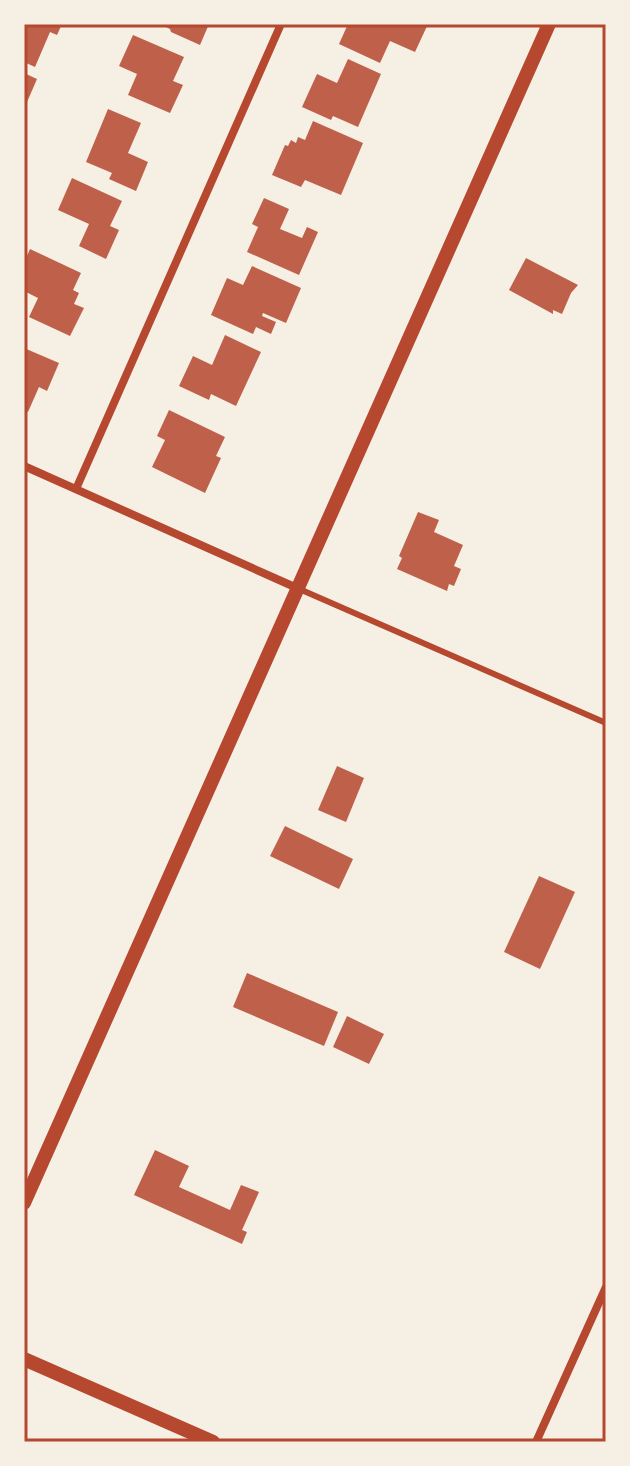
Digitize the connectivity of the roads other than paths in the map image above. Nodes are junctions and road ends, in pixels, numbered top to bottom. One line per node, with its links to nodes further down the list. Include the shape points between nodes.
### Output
1 (281, 24): 4 (street)
2 (549, 24): 5 (street)
3 (24, 466): 4 (street)
4 (76, 489): 5 (street)
5 (297, 588): 6 (lane); 7 (street)
6 (606, 723)
7 (24, 1203)
8 (606, 1287): 9 (street)
9 (604, 1299): 12 (street)
10 (24, 1359): 11 (street)
11 (213, 1442)
12 (536, 1442)

